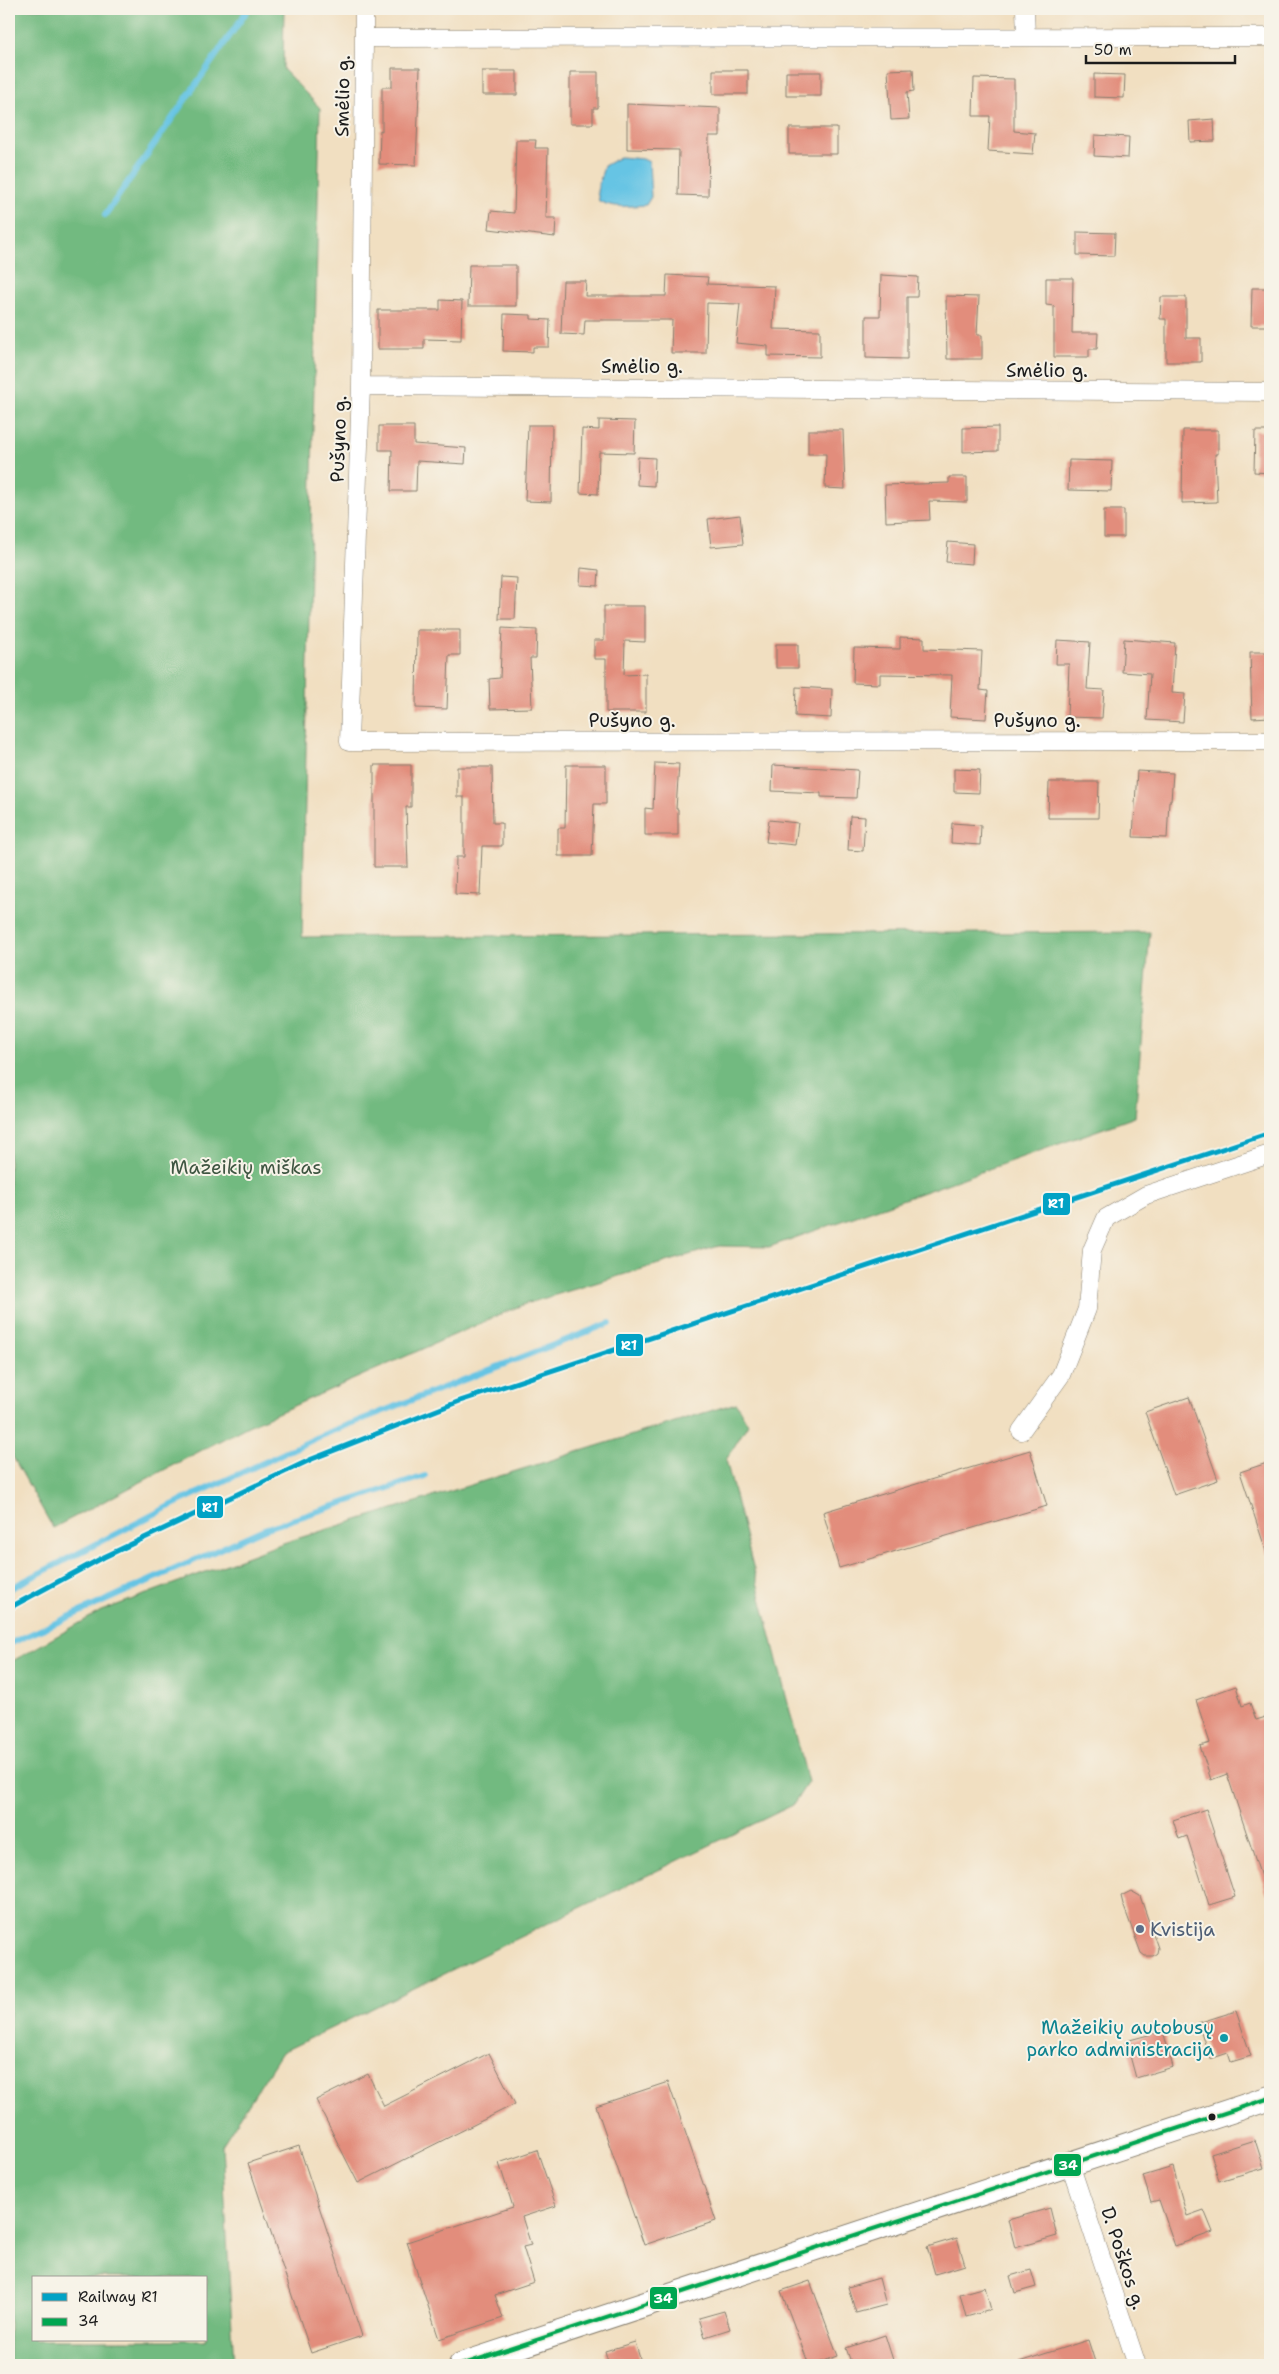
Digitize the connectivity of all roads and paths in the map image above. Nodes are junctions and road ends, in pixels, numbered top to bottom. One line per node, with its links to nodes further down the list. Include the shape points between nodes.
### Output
1 (364, 9): 5 (street, Smėlio g.)
2 (1025, 9): 3 (street)
3 (1026, 37): 4 (street); 5 (street)
4 (1270, 37)
5 (364, 38): 6 (street, Smėlio g.)
6 (361, 386): 7 (street, Smėlio g.); 8 (street, Pušyno g., via 349,742)
7 (1270, 392)
8 (1270, 741)
9 (1270, 1154): 10 (street, via 1146,1195 1106,1218 1092,1250 1087,1310 1061,1375)
10 (1020, 1431)
11 (1270, 2098): 12 (main road)
12 (1070, 2164): 13 (main road); 14 (street, D. Poškos g.)
13 (461, 2365)
14 (1137, 2365)

